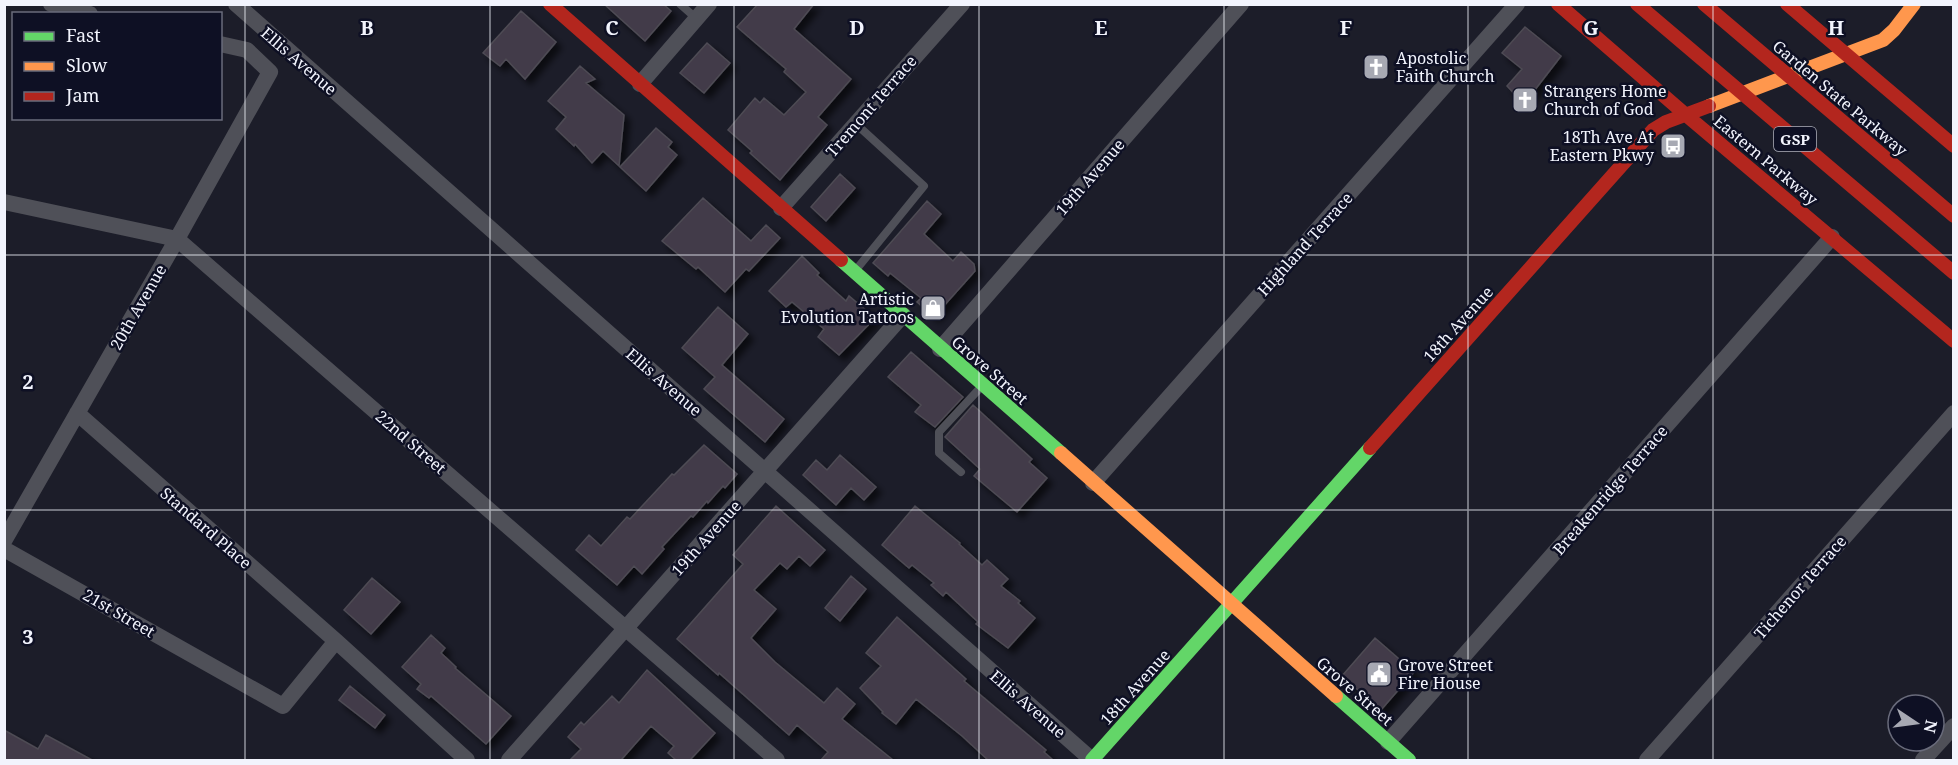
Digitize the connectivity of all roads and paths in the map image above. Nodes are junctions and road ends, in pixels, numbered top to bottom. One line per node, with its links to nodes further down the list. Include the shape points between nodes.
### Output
1 (51, 4): 14 (street)
2 (236, 4): 36 (street, Ellis Avenue)
3 (550, 4): 19 (main road, Grove Street)
4 (680, 4): 15 (lane)
5 (709, 4): 15 (street)
6 (962, 4): 21 (street, Tremont Terrace)
7 (1240, 4): 32 (street, 19th Avenue)
8 (1517, 4): 38 (street, Highland Terrace)
9 (1558, 4): 20 (main road, Eastern Parkway)
10 (1636, 4): 29 (main road, GSP)
11 (1704, 4): 25 (main road, Garden State Parkway / GSP)
12 (1787, 4): 17 (main road)
13 (1914, 4): 17 (main road, 18th Avenue, via 1883,40)
14 (82, 12)
15 (697, 19): 19 (street)
16 (222, 44): 18 (street, Ellis Avenue, via 247,50)
17 (1846, 55): 20 (main road, 18th Avenue); 22 (main road)
18 (270, 72): 27 (street, 20th Avenue)
19 (640, 84): 24 (main road, Grove Street)
20 (1686, 115): 26 (main road, Eastern Parkway); 41 (main road, 18th Avenue, via 1648,135)
21 (856, 124): 24 (street, Tremont Terrace); 28 (lane, via 924,186)
22 (1953, 146)
23 (4, 202): 27 (street, 22nd Street)
24 (781, 208): 28 (main road, Grove Street)
25 (1953, 216)
26 (1832, 237): 31 (main road, Eastern Parkway); 45 (street, Breakenridge Terrace)
27 (177, 239): 34 (street, 20th Avenue); 42 (street, 22nd Street)
28 (854, 272): 30 (main road, Grove Street)
29 (1953, 273)
30 (903, 315): 32 (main road, Grove Street); 36 (street, 19th Avenue)
31 (1953, 340)
32 (940, 349): 33 (main road, Grove Street)
33 (982, 385): 37 (lane, via 939,432 939,453); 38 (main road, Grove Street)
34 (77, 413): 39 (street, 20th Avenue); 43 (street, Standard Place)
35 (1953, 413): 51 (street, Tichenor Terrace)
36 (765, 472): 42 (street, 19th Avenue); 49 (street, Ellis Avenue)
37 (961, 472)
38 (1093, 483): 41 (main road, Grove Street)
39 (4, 541)
40 (4, 549): 43 (street, 21st Street, via 283,706)
41 (1231, 604): 45 (main road, Grove Street); 49 (main road, 18th Avenue)
42 (626, 628): 47 (street, 19th Avenue); 48 (street, 22nd Street)
43 (336, 642): 46 (street)
44 (1953, 726): 52 (street)
45 (1388, 742): 50 (main road, Grove Street)
46 (467, 760)
47 (509, 760)
48 (777, 760)
49 (1092, 760)
50 (1409, 760)
51 (1647, 760)
52 (1923, 760)

